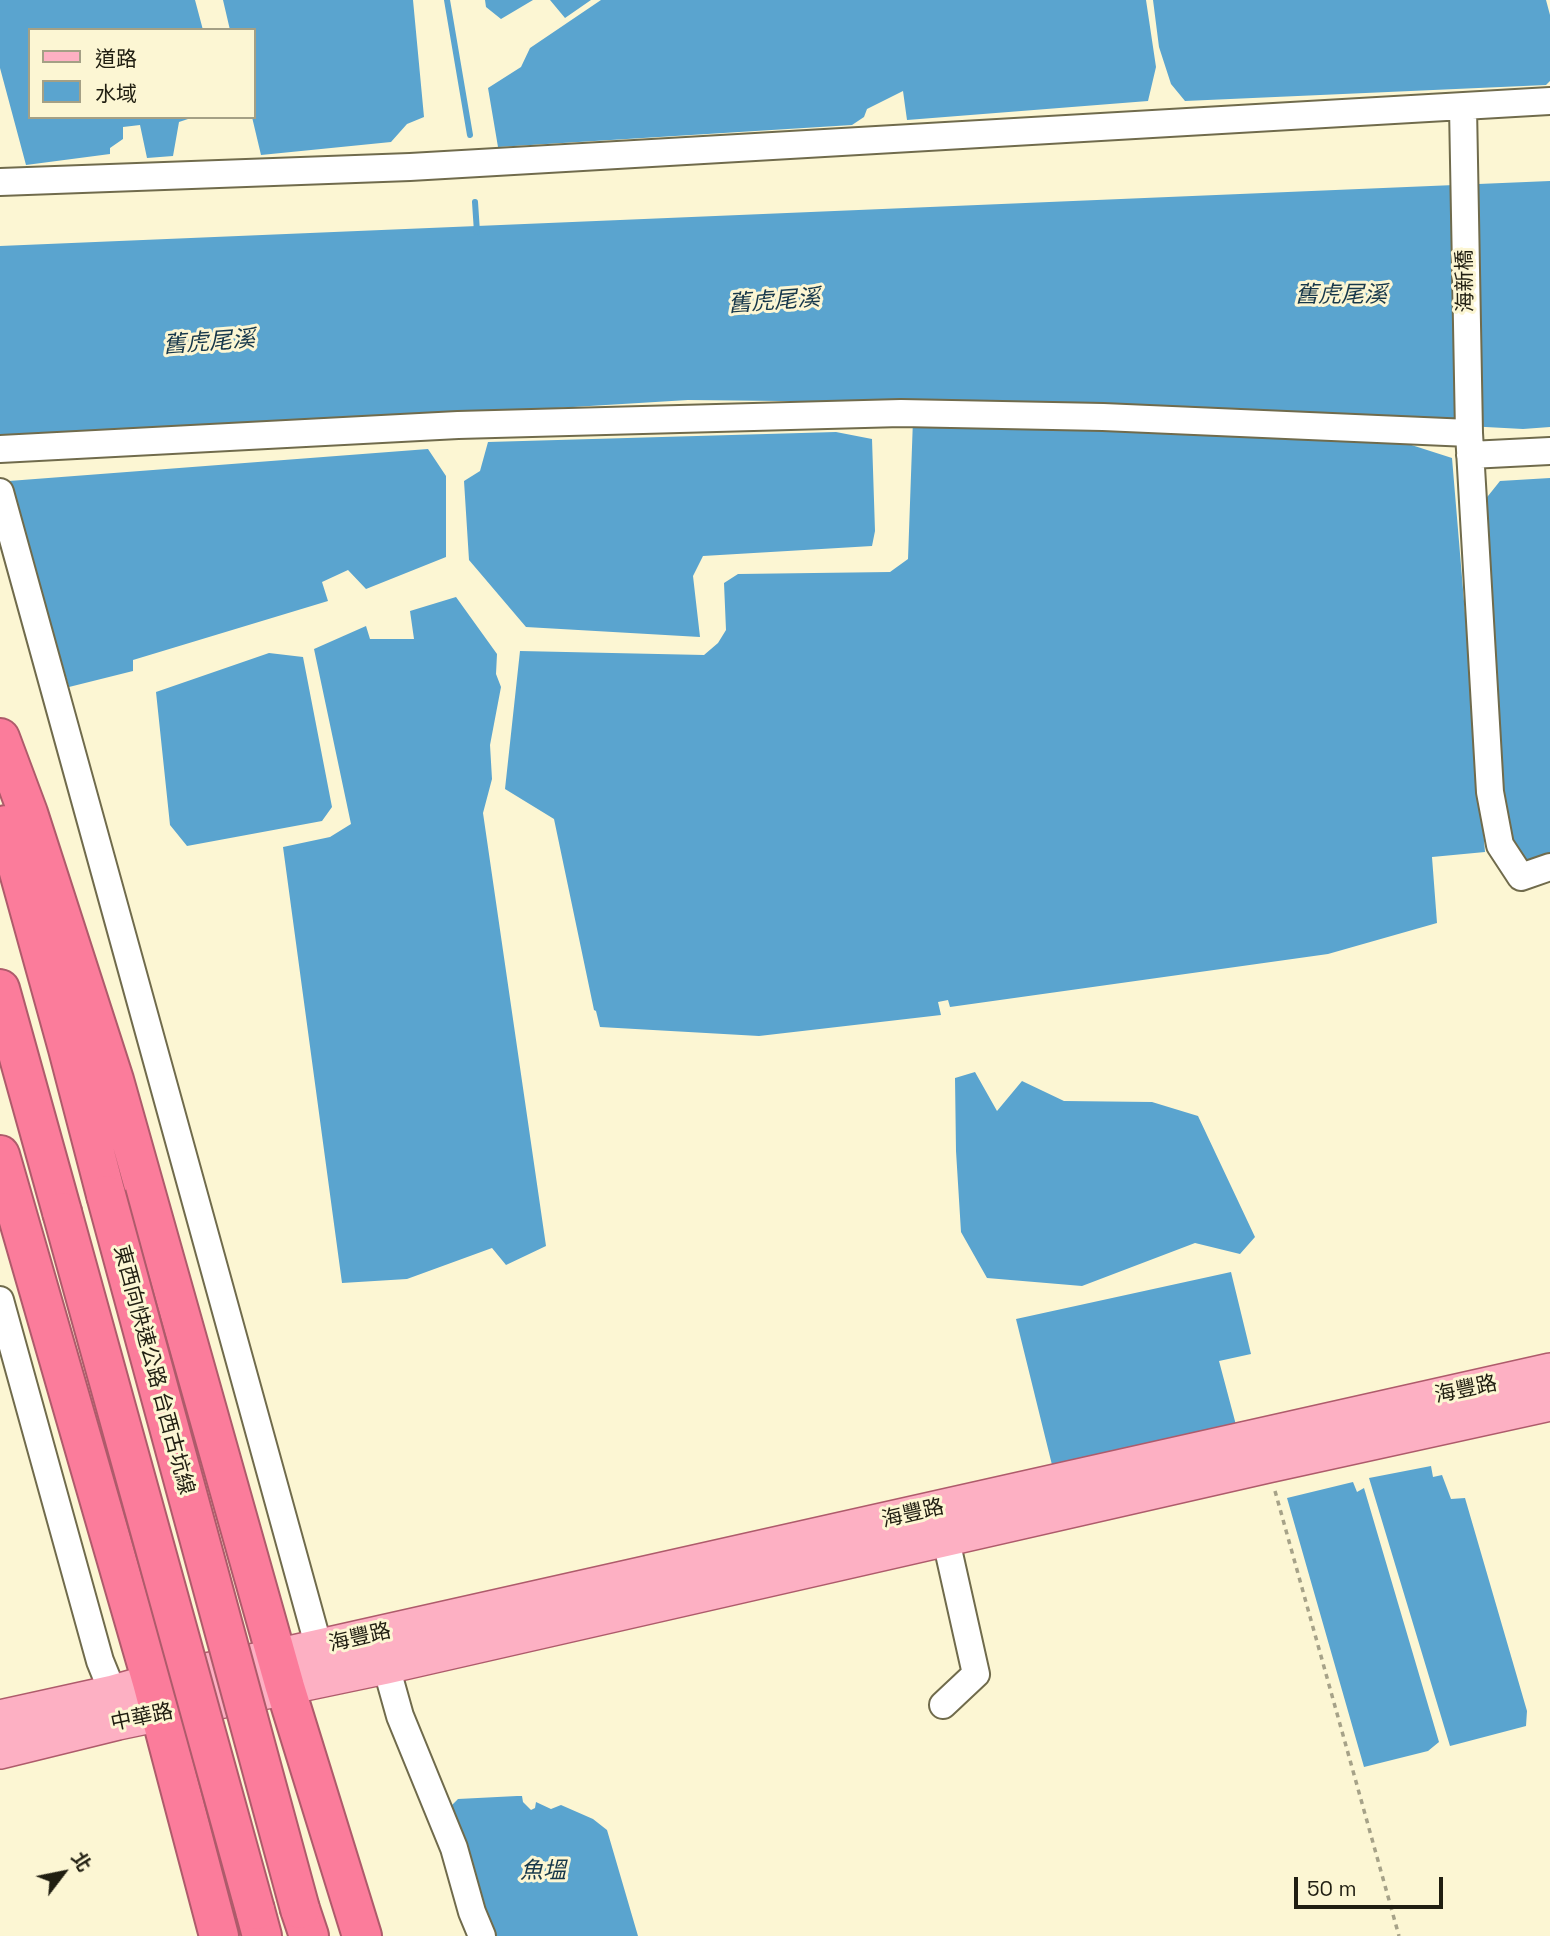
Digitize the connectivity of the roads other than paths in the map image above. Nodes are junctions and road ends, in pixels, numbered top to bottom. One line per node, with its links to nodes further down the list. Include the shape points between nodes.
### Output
1 (1550, 101): 2 (street)
2 (1463, 107): 3 (street, via 424,166); 4 (street, 海新橋)
3 (0, 182)
4 (1469, 444): 5 (street, via 1103,417 901,413 458,425); 6 (street); 10 (street, 海新橋, via 1490,792 1497,832 1521,877)
5 (0, 449)
6 (1550, 451)
7 (0, 492): 17 (street)
8 (0, 738): 19 (highway, via 114,1080)
9 (0, 804): 25 (highway, 東西向快速公路 台西古坑線, bridge)
10 (1550, 867)
11 (0, 989): 26 (highway, bridge)
12 (0, 1155): 21 (highway)
13 (0, 1300): 20 (street, via 100,1661)
14 (1550, 1371): 17 (main road, 海豐路)
15 (1550, 1403): 16 (main road, 海豐路)
16 (946, 1540): 18 (main road, 海豐路); 22 (street, via 976,1674)
17 (319, 1647): 19 (main road, 海豐路)
18 (386, 1666): 19 (main road, 海豐路); 29 (street, via 400,1716 454,1848)
19 (280, 1672): 21 (main road, 中華路); 28 (highway)
20 (113, 1693): 21 (main road, 中華路); 23 (main road, 中華路)
21 (156, 1698): 24 (main road, 中華路, via 118,1722); 27 (highway)
22 (943, 1705)
23 (0, 1718)
24 (0, 1751)
25 (304, 1922)
26 (258, 1923)
27 (219, 1936)
28 (362, 1936)
29 (482, 1936)

